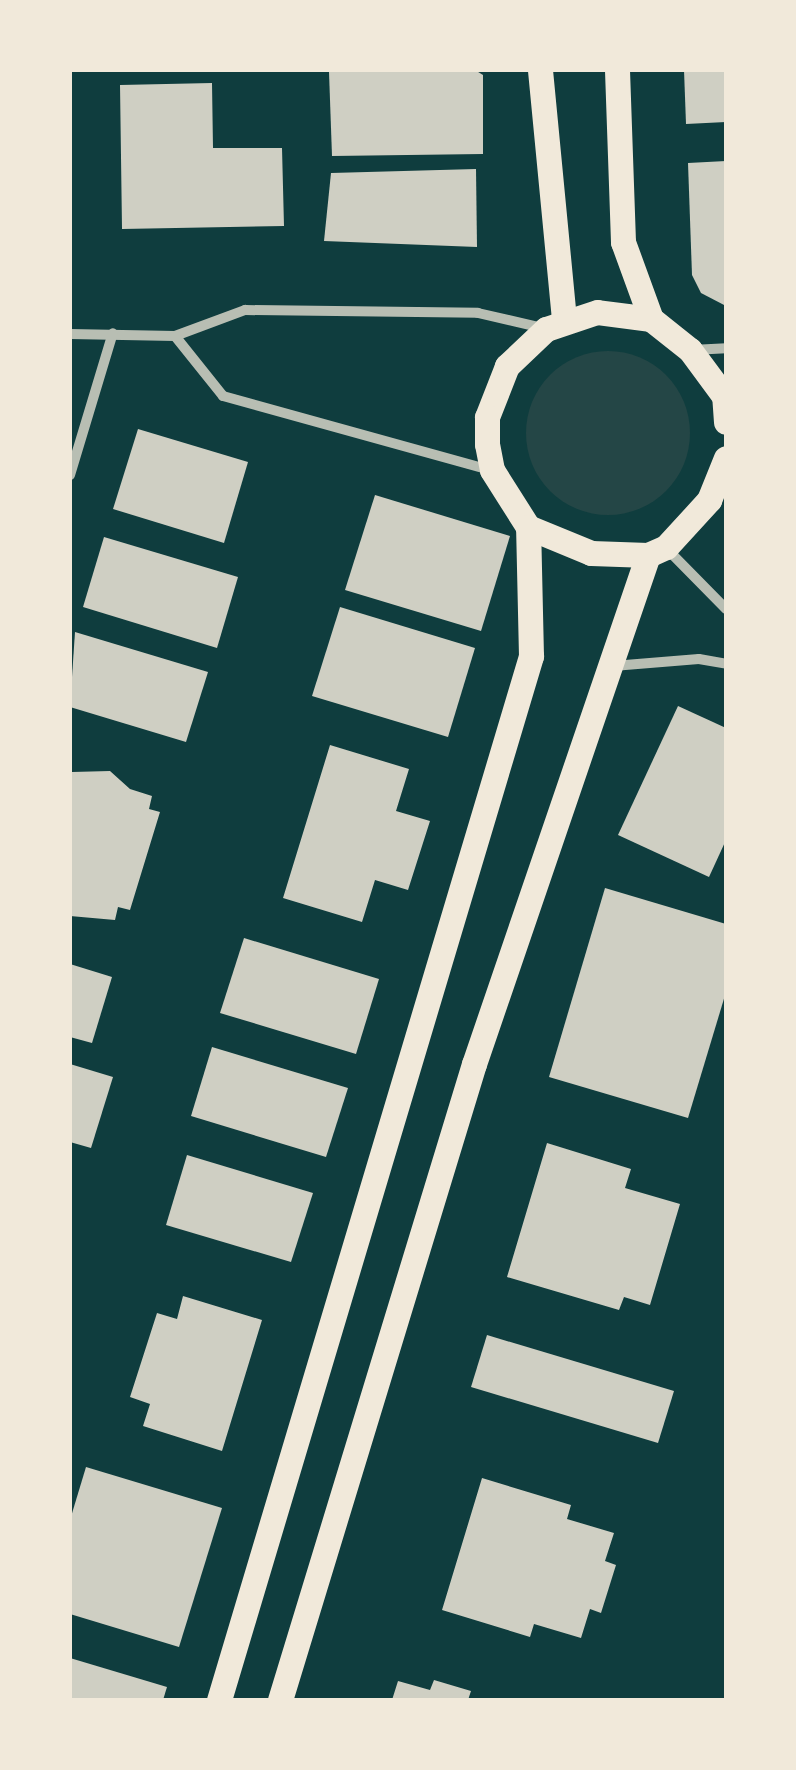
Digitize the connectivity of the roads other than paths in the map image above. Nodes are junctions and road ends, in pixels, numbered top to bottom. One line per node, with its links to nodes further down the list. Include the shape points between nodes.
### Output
1 (540, 70): 4 (main road)
2 (617, 70): 3 (main road, via 623,242)
3 (651, 319): 4 (main road, via 597,312); 9 (main road)
4 (555, 325): 7 (street, via 478,313 245,310); 12 (main road, via 507,366 494,390 487,430)
5 (113, 333): 6 (street); 7 (street); 13 (street)
6 (70, 334)
7 (175, 336): 12 (street, via 223,396)
8 (726, 348): 9 (street)
9 (690, 350): 10 (main road, via 724,396)
10 (726, 422)
11 (726, 461): 15 (main road, via 709,500)
12 (492, 470): 14 (main road)
13 (70, 476)
14 (528, 527): 15 (main road, via 591,553); 19 (main road, via 531,656)
15 (657, 551): 16 (street); 18 (main road)
16 (726, 609)
17 (726, 664): 18 (street, via 699,659)
18 (612, 666): 20 (main road, via 561,795 474,1064)
19 (219, 1700)
20 (280, 1700)

